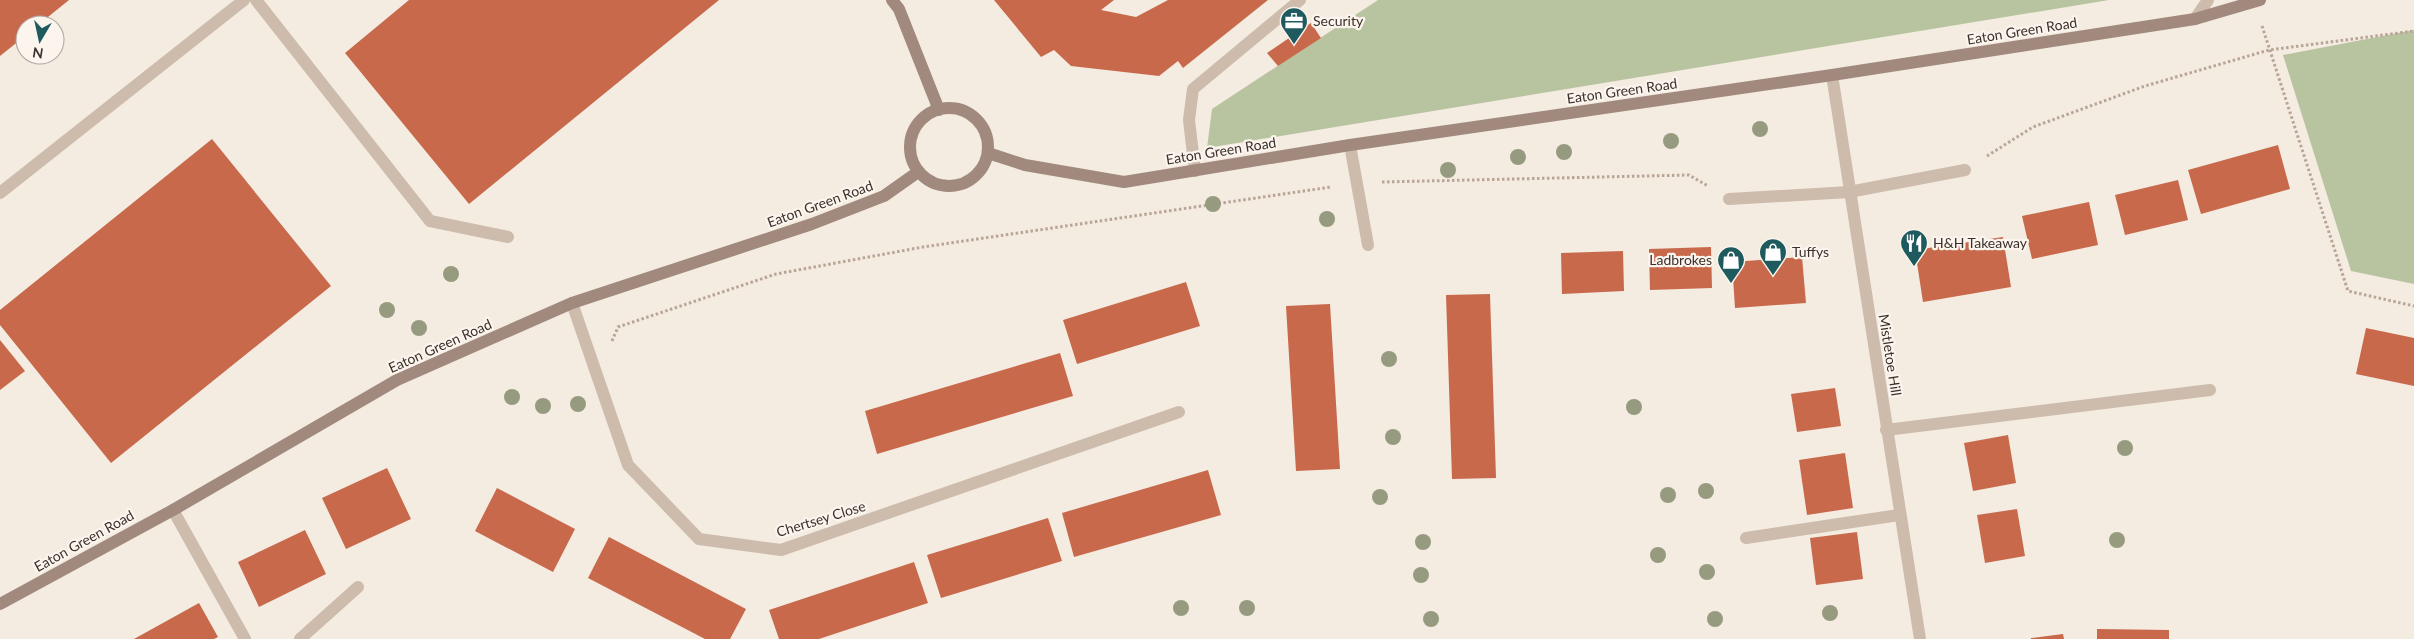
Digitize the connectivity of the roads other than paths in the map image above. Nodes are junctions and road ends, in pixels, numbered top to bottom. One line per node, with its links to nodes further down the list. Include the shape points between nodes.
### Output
1 (244, 0): 16 (street)
2 (256, 0): 18 (street, via 430,222)
3 (892, 0): 9 (street, via 899,9)
4 (1300, 0): 13 (street, via 1193,89 1189,120)
5 (2208, 0): 7 (street)
6 (2260, 0): 7 (street, Eaton Green Road)
7 (2195, 19): 8 (street, Eaton Green Road)
8 (1832, 75): 10 (street, Eaton Green Road); 15 (street, Mistletoe Hill)
9 (939, 110): 11 (street, via 957,110 974,117 987,137); 14 (street, via 927,114 912,135 909,148)
10 (1350, 145): 13 (street, Eaton Green Road); 19 (street)
11 (988, 153): 13 (street, Eaton Green Road, via 1025,165 1124,182); 14 (street, via 978,174 954,186 940,186)
12 (1965, 170): 15 (street)
13 (1195, 171)
14 (918, 172): 20 (street, Eaton Green Road, via 884,196 812,224)
15 (1849, 192): 17 (street); 23 (street, Mistletoe Hill)
16 (0, 193)
17 (1728, 199)
18 (508, 237)
19 (1368, 245)
20 (572, 303): 22 (street, Chertsey Close, via 628,465 699,539 781,550); 24 (street, Eaton Green Road, via 397,380)
21 (2210, 390): 23 (street)
22 (1178, 412)
23 (1886, 430): 25 (street, Mistletoe Hill)
24 (173, 510): 28 (street, Eaton Green Road); 29 (street)
25 (1900, 516): 26 (street); 31 (street, Mistletoe Hill)
26 (1746, 538)
27 (358, 587): 30 (street)
28 (0, 604)
29 (245, 639)
30 (300, 639)
31 (1920, 639)

